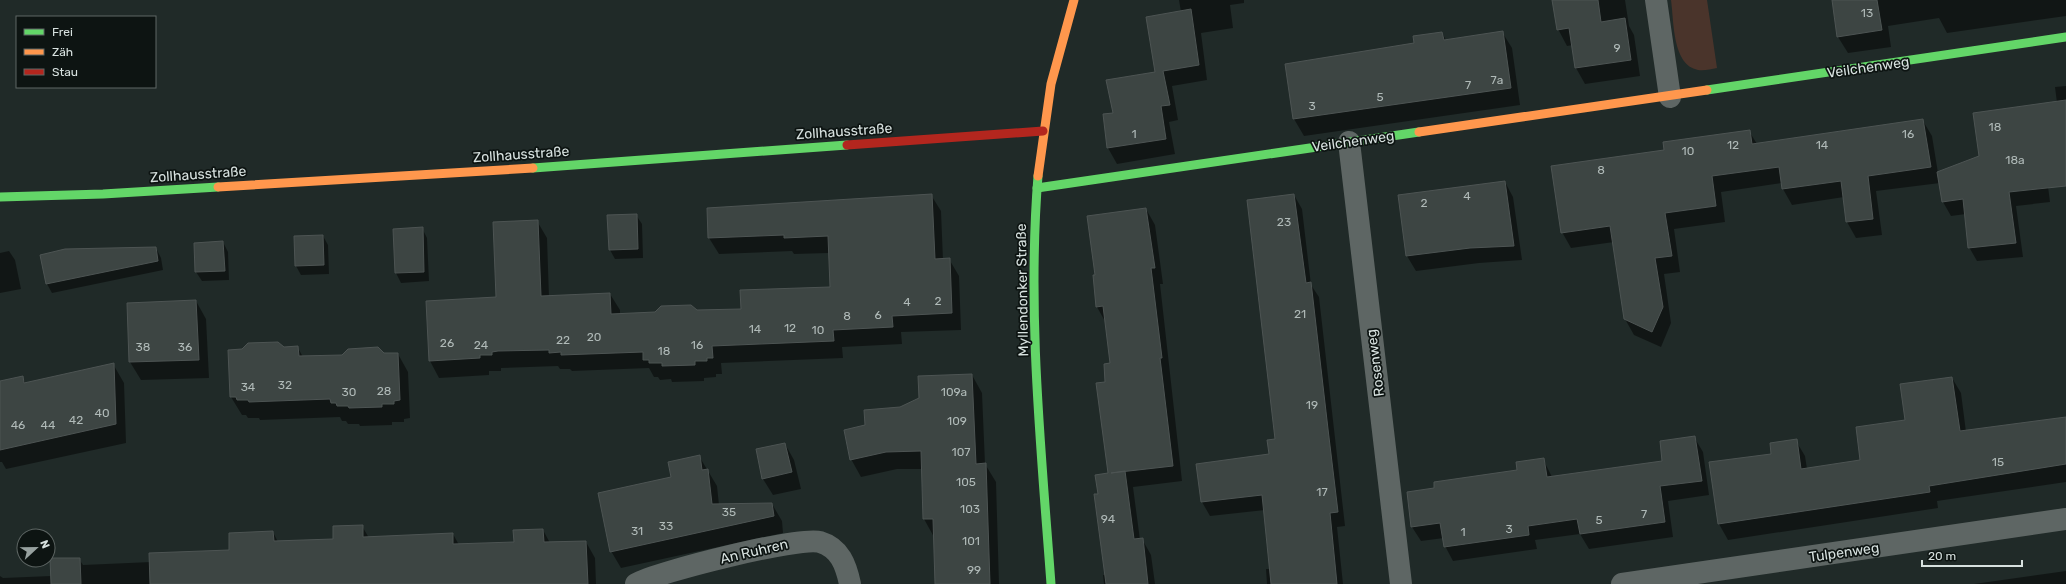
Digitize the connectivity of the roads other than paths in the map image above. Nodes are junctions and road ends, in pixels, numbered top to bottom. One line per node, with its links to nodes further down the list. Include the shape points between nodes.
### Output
1 (1074, 0): 5 (street, Myllendonker Straße, via 1049,96)
2 (1656, 0): 4 (street)
3 (2066, 37): 4 (street, Veilchenweg)
4 (1670, 97): 6 (street, Veilchenweg)
5 (1043, 131): 7 (street, Myllendonker Straße); 8 (street, Zollhausstraße, via 512,169 103,194)
6 (1349, 142): 7 (street, Veilchenweg); 13 (street, Rosenweg)
7 (1037, 188): 12 (street, Myllendonker Straße, via 1033,306)
8 (0, 197)
9 (2066, 519): 14 (street, Tulpenweg)
10 (636, 584): 11 (street, An Ruhren, via 668,571 811,540 829,546 841,557)
11 (850, 584)
12 (1051, 584)
13 (1401, 584)
14 (1622, 584)

